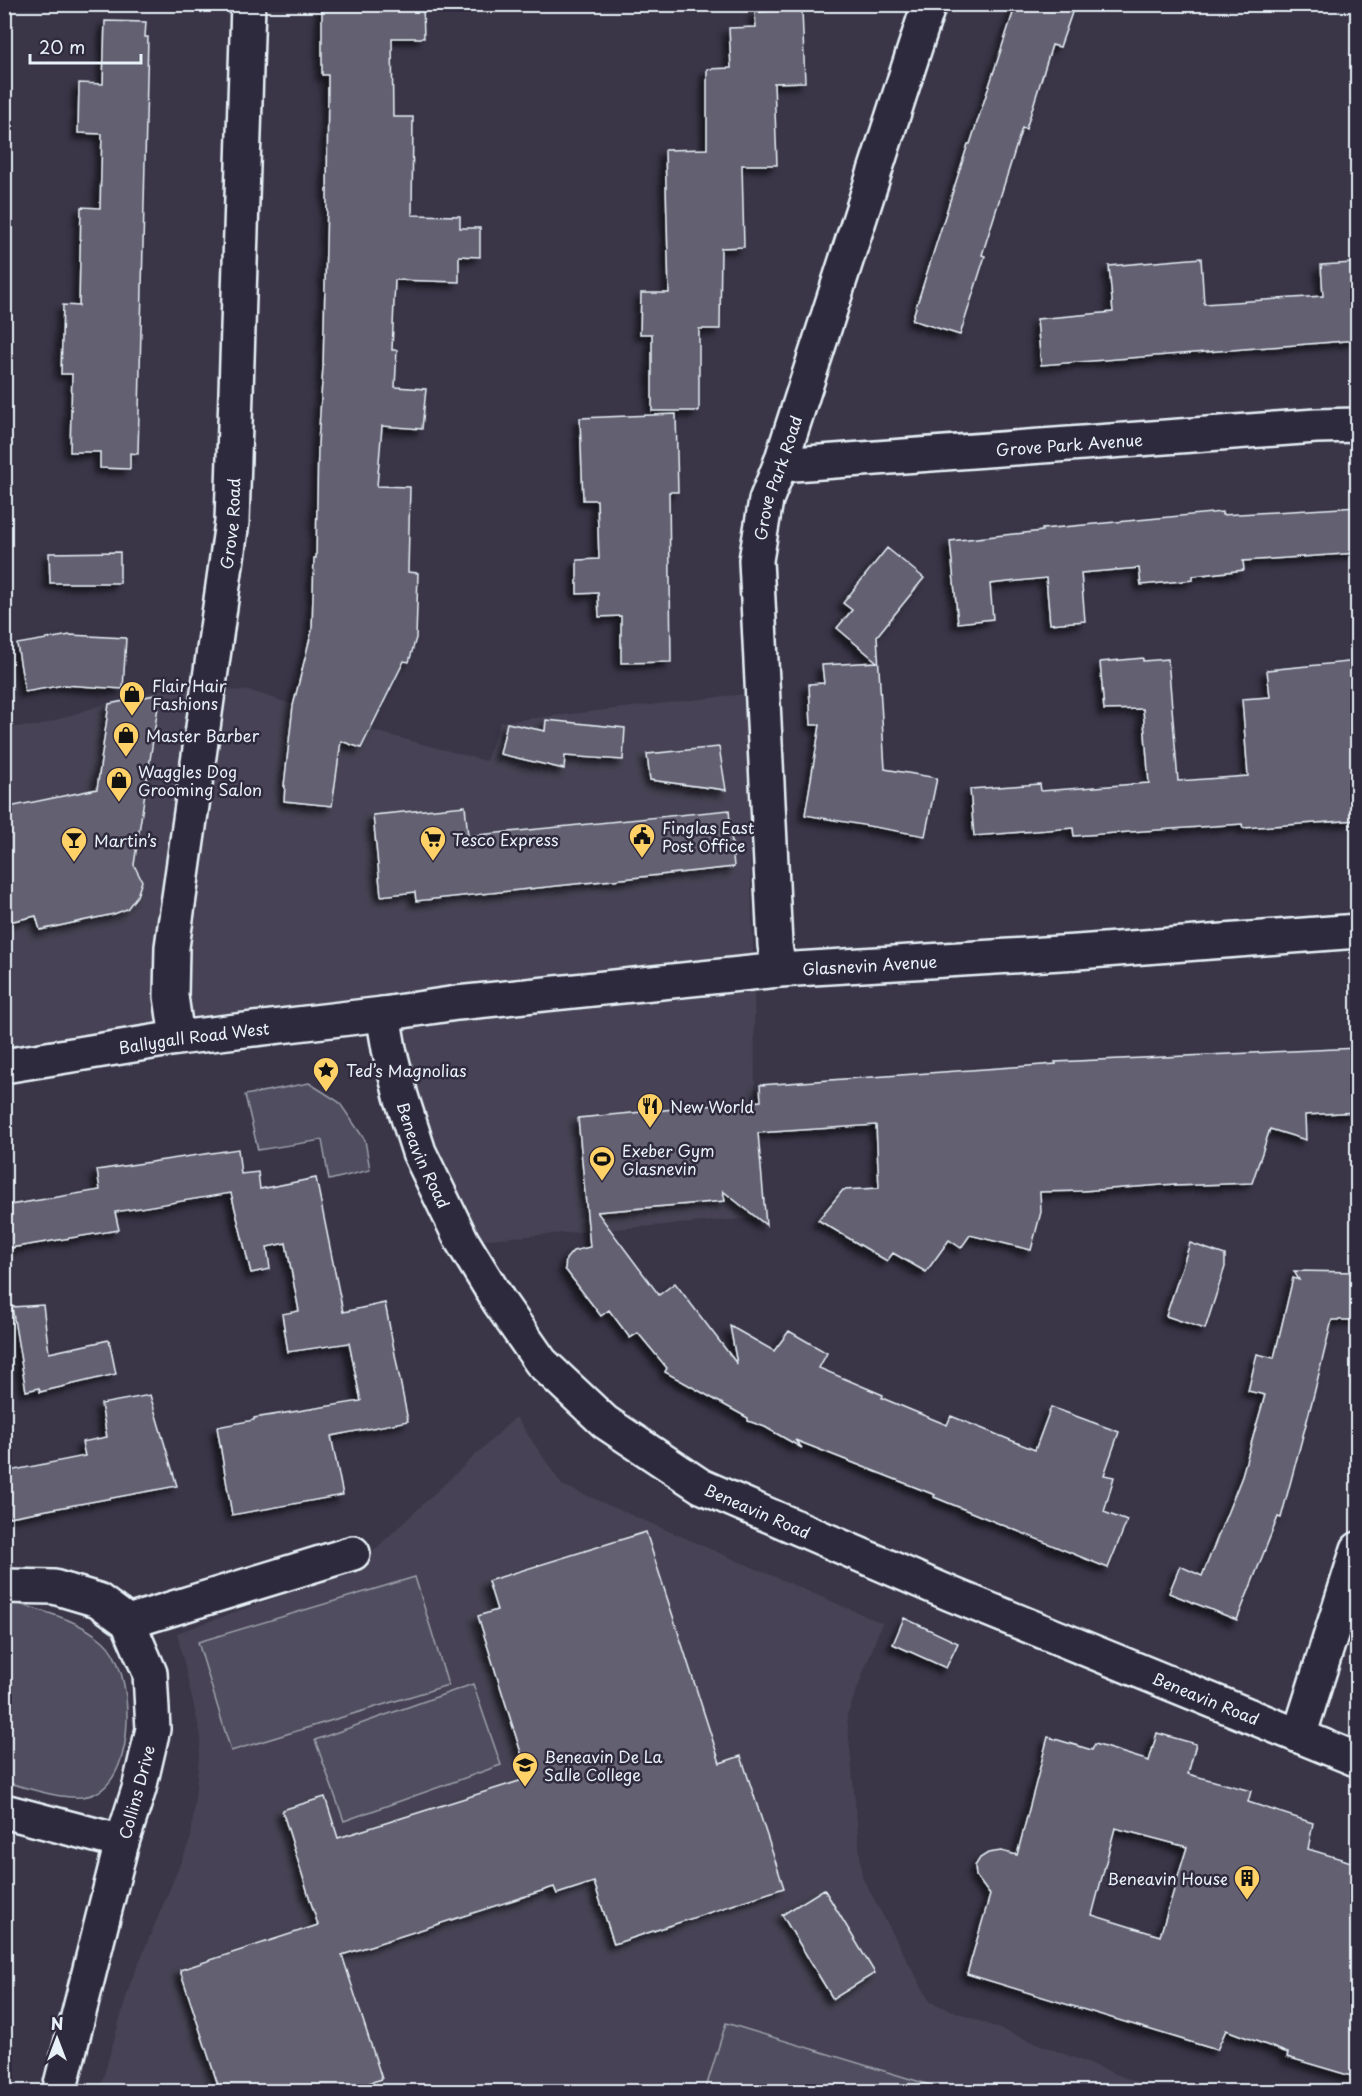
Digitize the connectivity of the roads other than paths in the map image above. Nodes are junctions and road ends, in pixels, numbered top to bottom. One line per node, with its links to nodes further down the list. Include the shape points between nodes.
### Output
1 (248, 4): 8 (street, Grove Road, via 232,522 172,947 171,996)
2 (929, 4): 4 (street, Grove Park Road)
3 (1358, 425): 4 (street, Grove Park Avenue)
4 (780, 465): 6 (street, Grove Park Road, via 766,500 756,560)
5 (1358, 931): 6 (street, Glasnevin Avenue)
6 (779, 970): 7 (street, Glasnevin Avenue, via 488,999)
7 (383, 1014): 8 (street, Ballygall Road West); 14 (street, Beneavin Road, via 400,1096 419,1152 462,1241 541,1362 605,1422 701,1486 951,1594)
8 (177, 1038): 9 (street, Ballygall Road West)
9 (4, 1066)
10 (1358, 1549): 14 (street)
11 (353, 1553): 13 (street)
12 (4, 1586): 13 (street, via 54,1587 98,1600)
13 (128, 1622): 17 (street, Collins Drive, via 150,1673 153,1729)
14 (1299, 1736): 15 (street, Beneavin Road)
15 (1358, 1760)
16 (4, 1810): 17 (street)
17 (122, 1842): 18 (street, Collins Drive)
18 (59, 2091)

